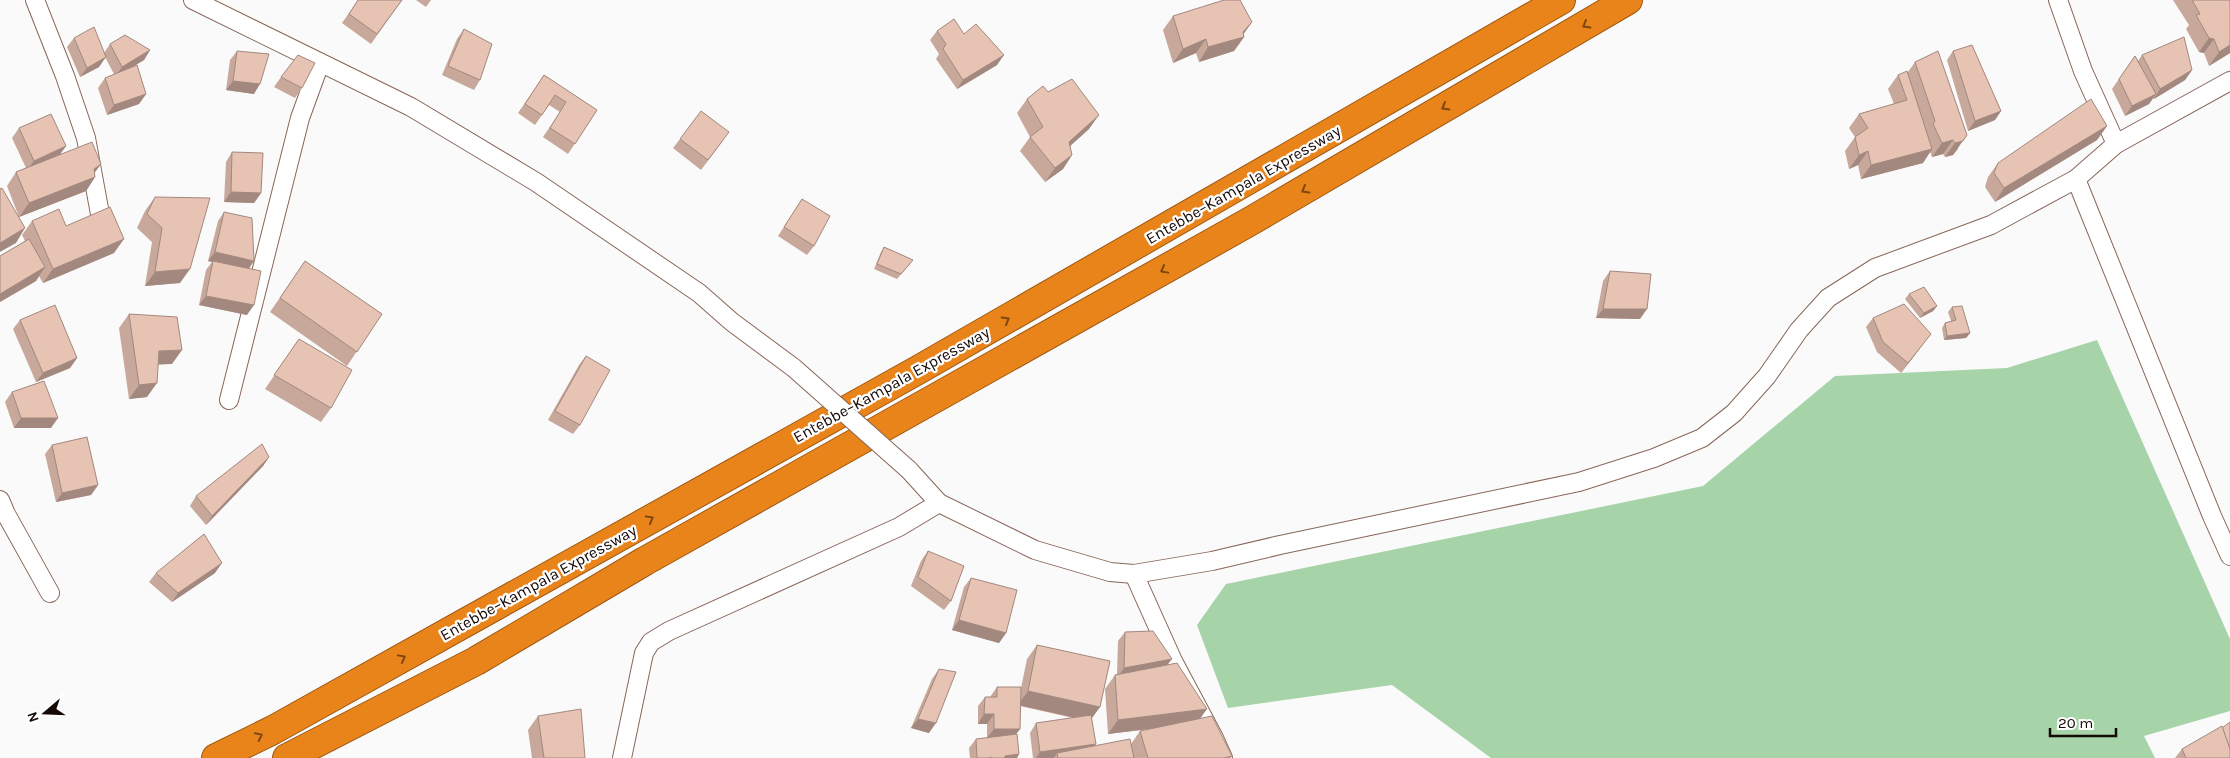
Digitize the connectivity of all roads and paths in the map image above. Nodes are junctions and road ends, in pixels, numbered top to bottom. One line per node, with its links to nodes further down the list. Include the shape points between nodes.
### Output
1 (34, 0): 10 (street, via 86,138)
2 (193, 0): 6 (street)
3 (1561, 0): 17 (highway, Entebbe–Kampala Expressway, one-way to 3, via 281,725 918,370)
4 (1628, 0): 18 (highway, Entebbe–Kampala Expressway, one-way to 18, via 1249,222 654,556 476,661)
5 (2058, 0): 8 (street, via 2083,71)
6 (320, 63): 11 (street, via 300,118); 13 (street, bridge, via 411,107 536,182 699,293 794,368 909,470)
7 (2230, 81): 8 (street)
8 (2116, 144): 9 (street)
9 (2076, 179): 14 (street); 15 (street, via 1991,225 1875,268 1828,298 1734,413 1702,438 1654,458 1579,482 1212,561)
10 (100, 214)
11 (229, 400)
12 (0, 500): 16 (street)
13 (939, 503): 15 (street, via 1035,550 1110,572); 19 (street, via 899,527 651,642 644,653)
14 (2230, 556)
15 (1134, 574): 20 (street, via 1173,662)
16 (50, 592)
17 (216, 758)
18 (287, 758)
19 (622, 758)
20 (1223, 758)

